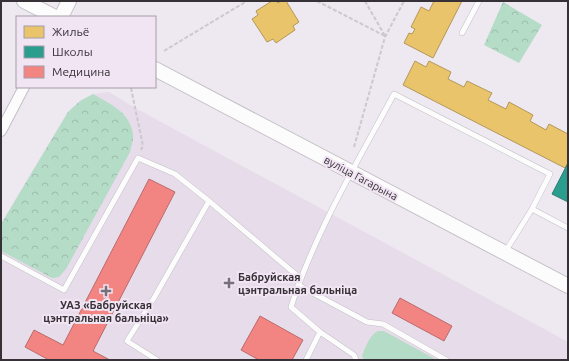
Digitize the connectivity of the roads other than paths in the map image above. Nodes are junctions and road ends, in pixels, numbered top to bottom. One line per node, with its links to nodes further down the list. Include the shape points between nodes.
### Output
1 (24, 1): 4 (main road)
2 (69, 1): 5 (main road)
3 (479, 1): 6 (lane)
4 (53, 16)
5 (62, 16)
6 (462, 33)
7 (156, 70): 10 (main road, вуліца Гагарына)
8 (23, 88): 9 (street)
9 (1, 131)
10 (352, 173): 12 (lane, via 394,94 550,174); 14 (main road, вуліца Гагарына); 16 (lane, via 329,214)
11 (209, 201): 15 (lane, via 175,174 138,158 64,290); 16 (lane); 20 (lane, via 128,341)
12 (532, 209): 13 (lane); 14 (lane)
13 (568, 228)
14 (505, 253): 18 (main road, вуліца Гагарына)
15 (1, 256)
16 (300, 278): 17 (lane)
17 (298, 285): 19 (lane, via 291,307); 23 (lane, via 367,322 383,324)
18 (568, 286)
19 (320, 332): 21 (lane); 22 (lane)
20 (157, 360)
21 (306, 360)
22 (356, 360)
23 (446, 360)

